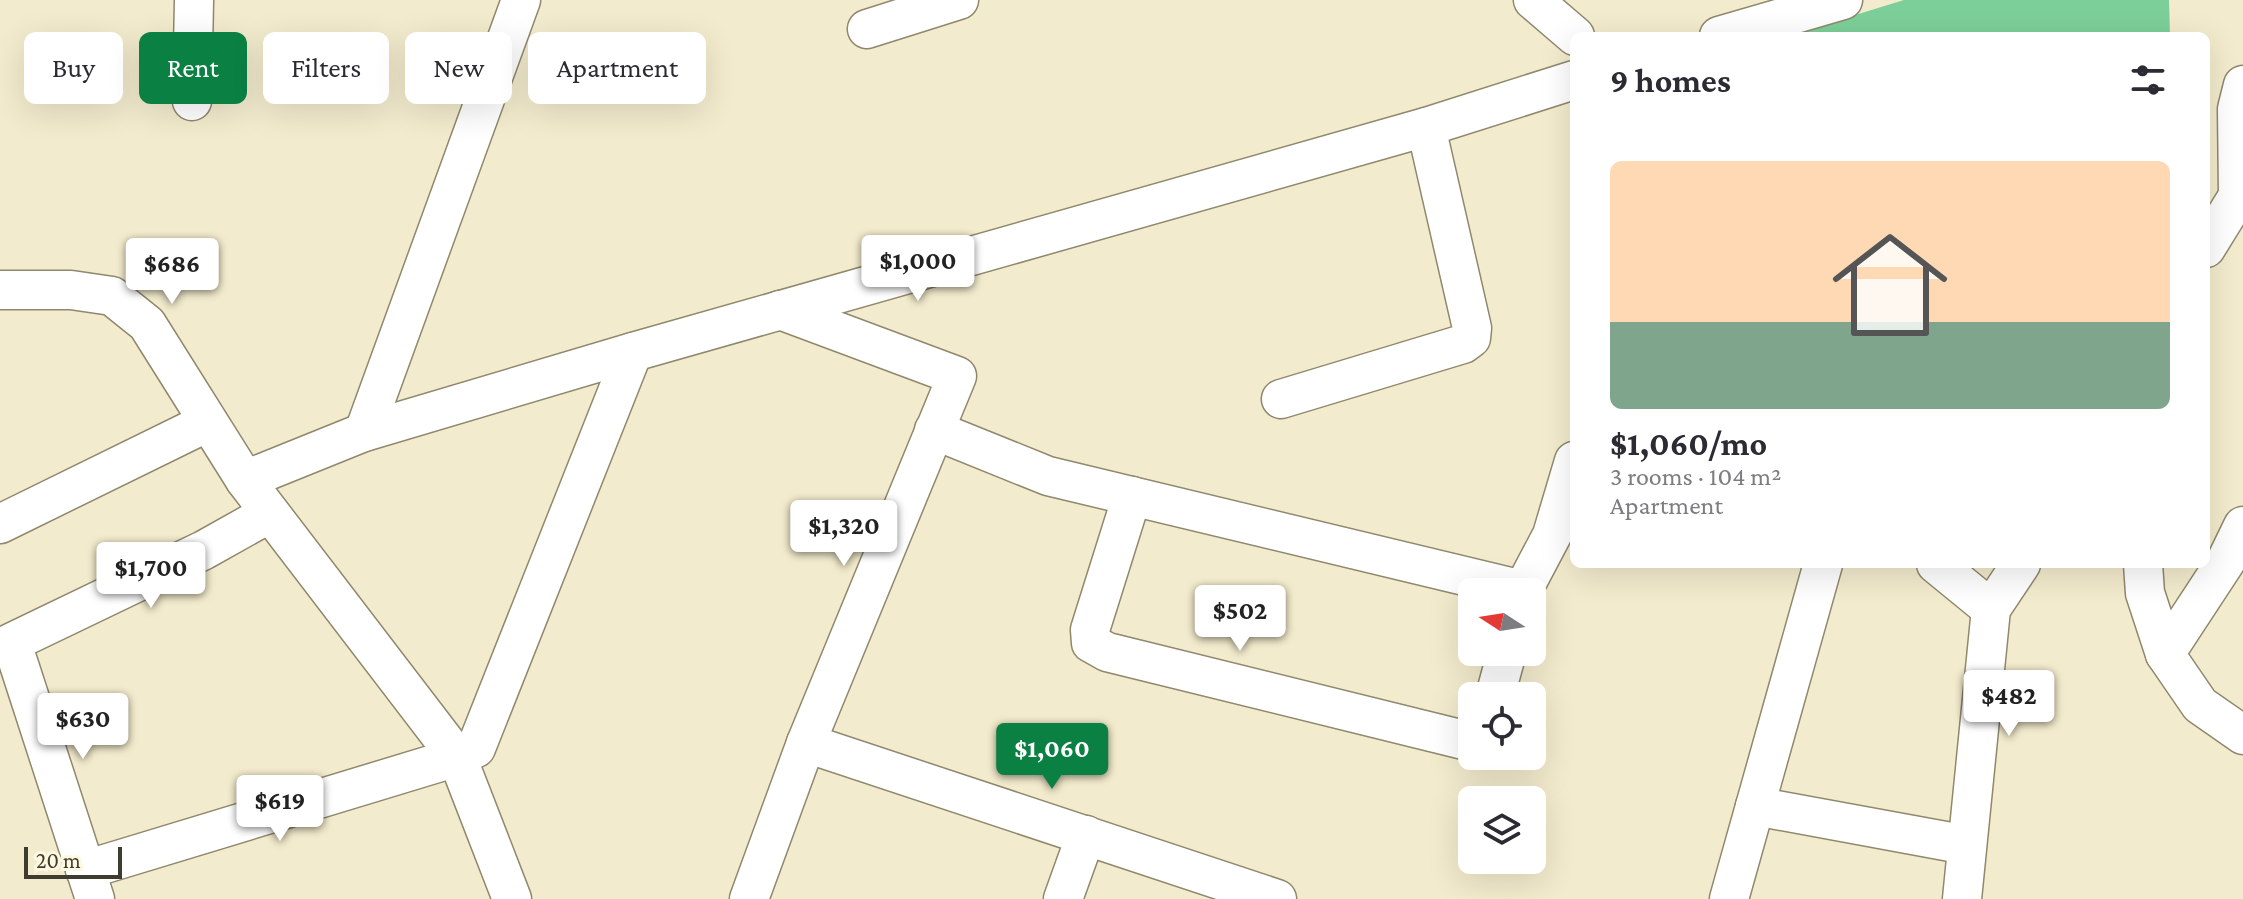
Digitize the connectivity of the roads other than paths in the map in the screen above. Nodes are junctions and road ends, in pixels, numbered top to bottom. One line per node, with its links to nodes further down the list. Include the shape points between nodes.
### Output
1 (194, 0): 7 (street)
2 (521, 0): 20 (street)
3 (959, 0): 6 (street)
4 (1533, 0): 8 (street)
5 (1843, 0): 9 (street)
6 (867, 29)
7 (193, 32)
8 (1570, 32)
9 (1733, 32)
10 (1570, 81): 12 (street)
11 (2243, 85): 13 (street, via 2237,109 2238,196)
12 (1426, 127): 15 (street); 17 (street, via 1471,338)
13 (2210, 242)
14 (0, 290): 18 (street, via 112,296 147,324)
15 (780, 310): 16 (street); 19 (street, via 957,376)
16 (633, 352): 20 (street); 39 (street, via 476,748)
17 (1281, 399)
18 (208, 422): 22 (street); 25 (street)
19 (934, 430): 23 (street, via 1048,476); 38 (street)
20 (364, 432): 22 (street)
21 (1570, 474): 32 (street, via 1552,535)
22 (245, 480): 24 (street)
23 (1132, 496): 31 (street); 37 (street, via 1090,630 1091,643 1123,656)
24 (270, 513): 34 (street); 39 (street)
25 (0, 524)
26 (2243, 526): 35 (street)
27 (1822, 568): 40 (street)
28 (1941, 568): 33 (street)
29 (2018, 568): 33 (street)
30 (2143, 568): 35 (street, via 2145,593)
31 (1469, 578)
32 (1529, 578)
33 (1991, 609): 42 (street)
34 (6, 646): 43 (street)
35 (2165, 654): 36 (street, via 2200,705)
36 (2243, 735)
37 (1458, 739)
38 (806, 743): 41 (street); 45 (street)
39 (457, 757): 43 (street); 44 (street)
40 (1755, 806): 42 (street); 48 (street)
41 (1086, 835): 46 (street); 47 (street)
42 (1967, 845): 49 (street)
43 (90, 884)
44 (512, 899)
45 (749, 899)
46 (1063, 899)
47 (1277, 899)
48 (1729, 899)
49 (1962, 899)

